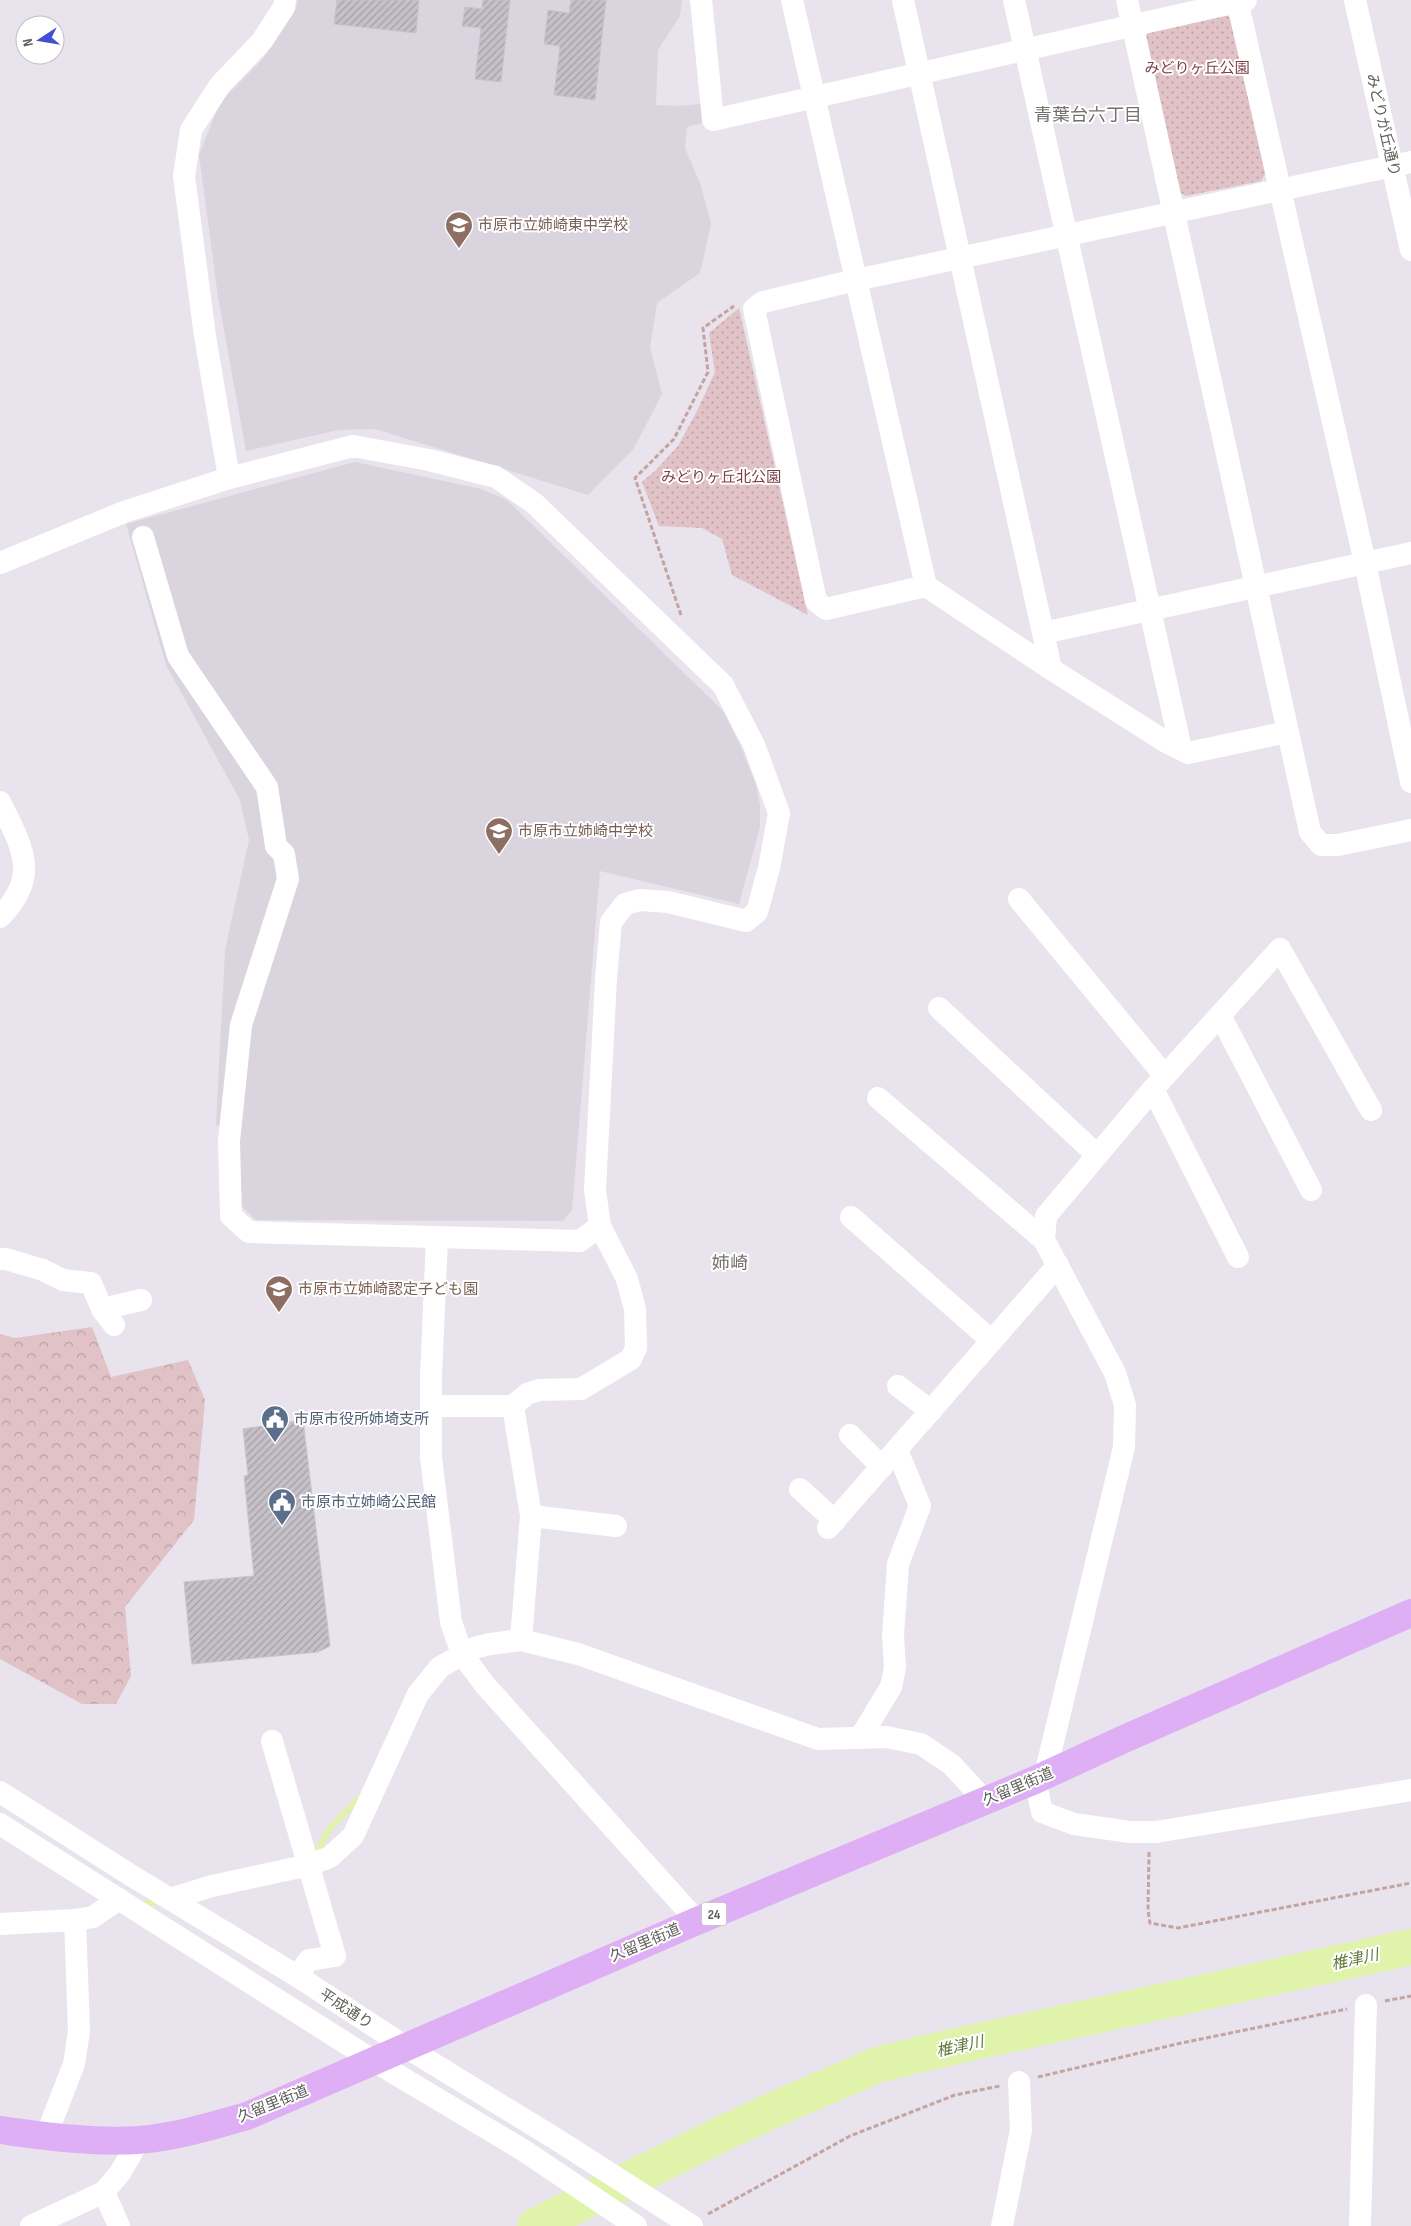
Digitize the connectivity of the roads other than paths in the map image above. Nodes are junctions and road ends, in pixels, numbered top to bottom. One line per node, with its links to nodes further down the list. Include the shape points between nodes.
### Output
1 (285, 0): 20 (street, via 284,7 262,41 220,85 191,130 184,176 205,336)
2 (701, 0): 12 (street, via 713,120)
3 (792, 0): 12 (street)
4 (903, 0): 11 (street)
5 (1014, 0): 10 (street)
6 (1127, 0): 9 (street)
7 (1355, 0): 13 (street, みどりが丘通り)
8 (1240, 1): 9 (street); 14 (street)
9 (1132, 25): 10 (street); 15 (street)
10 (1025, 49): 11 (street); 16 (street)
11 (919, 72): 12 (street); 18 (street)
12 (814, 96): 19 (street)
13 (1402, 164): 14 (street); 17 (street, みどりが丘通り)
14 (1280, 190): 15 (street); 24 (street)
15 (1173, 213): 16 (street); 26 (street)
16 (1066, 235): 18 (street); 27 (street)
17 (1411, 250)
18 (960, 258): 19 (street); 28 (street)
19 (856, 280): 25 (street); 25 (street, via 763,302 754,309 816,601 826,608)
20 (229, 478): 23 (street, via 124,512); 45 (street, via 352,446 429,460 496,477 534,503 723,685 754,745 779,813 757,912 746,921 668,902 640,900 624,904 611,922 595,1190)
21 (143, 537): 46 (street, via 178,656 267,787 276,846 284,854 288,879 241,1025 230,1130 231,1216 249,1232)
22 (1411, 553): 24 (street)
23 (0, 563)
24 (1365, 563): 26 (street); 32 (street)
25 (926, 586): 29 (street)
26 (1255, 587): 27 (street); 30 (street)
27 (1150, 610): 28 (street); 31 (street)
28 (1043, 633): 29 (street)
29 (1051, 669): 31 (street)
30 (1287, 732): 31 (street, via 1188,753); 34 (street, via 1310,832 1321,844 1338,845)
31 (1181, 749)
32 (1411, 782)
33 (0, 802): 36 (street, via 24,856 25,878 13,904)
34 (1411, 830)
35 (1019, 899): 39 (street)
36 (0, 917)
37 (939, 1008): 42 (street)
38 (1220, 1015): 39 (street); 41 (street, via 1280,949); 43 (street)
39 (1159, 1082): 42 (street); 48 (street)
40 (878, 1098): 47 (street)
41 (1371, 1110)
42 (1098, 1155): 47 (street, via 1046,1216)
43 (1311, 1190)
44 (851, 1217): 52 (street)
45 (600, 1226): 46 (street, via 580,1241); 55 (street, via 627,1279 635,1310 636,1348 631,1359 582,1389 539,1390 527,1394)
46 (437, 1238): 54 (street)
47 (1044, 1240): 50 (street)
48 (1238, 1257)
49 (0, 1259): 51 (street, via 43,1270 63,1280 91,1283 108,1317)
50 (1058, 1265): 52 (street); 68 (street, via 1115,1373 1126,1405 1124,1447)
51 (141, 1300)
52 (992, 1341): 56 (street)
53 (898, 1386): 56 (street)
54 (431, 1406): 55 (street); 65 (street, via 431,1457 445,1585 451,1622)
55 (513, 1406): 61 (street)
56 (931, 1411): 58 (street)
57 (850, 1435): 59 (street)
58 (898, 1450): 59 (street); 66 (street, via 920,1506 898,1564 893,1636 895,1667 891,1687)
59 (882, 1467): 60 (street, via 832,1525)
60 (800, 1489)
61 (531, 1516): 62 (street); 64 (street)
62 (616, 1526)
63 (1411, 1613): 68 (main road, 久留里街道 / 24, via 1124,1739)
64 (521, 1640): 65 (street, via 490,1644); 66 (street, via 578,1654 818,1739)
65 (462, 1654): 73 (street, via 440,1667 418,1694 353,1836 330,1857); 77 (street)
66 (860, 1738): 71 (street, via 886,1737 921,1744 952,1765)
67 (272, 1741): 73 (street)
68 (1039, 1782): 69 (street, via 1042,1812 1074,1824 1130,1832 1150,1832); 71 (main road, 久留里街道 / 24)
69 (1411, 1790)
70 (0, 1792): 75 (street, 平成通り)
71 (985, 1801): 77 (main road, 久留里街道 / 24)
72 (0, 1824): 74 (street, 平成通り)
73 (309, 1865): 75 (street, via 212,1886); 79 (street, via 335,1956 309,1960)
74 (119, 1899): 76 (street, via 92,1917); 82 (street, 平成通り)
75 (170, 1899): 79 (street, 平成通り)
76 (75, 1920): 78 (street); 85 (street, via 79,2031 74,2064)
77 (697, 1921): 81 (main road, 久留里街道 / 24)
78 (0, 1924)
79 (297, 1976): 81 (street, 平成通り)
80 (1366, 2005): 93 (street)
81 (406, 2047): 82 (main road, 久留里街道 / 24); 88 (street, 平成通り)
82 (374, 2061): 86 (main road, 久留里街道 / 24, via 247,2116 203,2129); 91 (street, 平成通り, via 523,2150)
83 (1019, 2082): 92 (street, via 1021,2130)
84 (0, 2130): 85 (main road, 久留里街道 / 24)
85 (46, 2136): 86 (main road, 久留里街道 / 24)
86 (139, 2140): 87 (street, via 120,2173)
87 (104, 2192): 89 (street); 90 (street)
88 (686, 2222)
89 (31, 2226)
90 (119, 2226)
91 (636, 2226)
92 (1002, 2226)
93 (1360, 2226)

